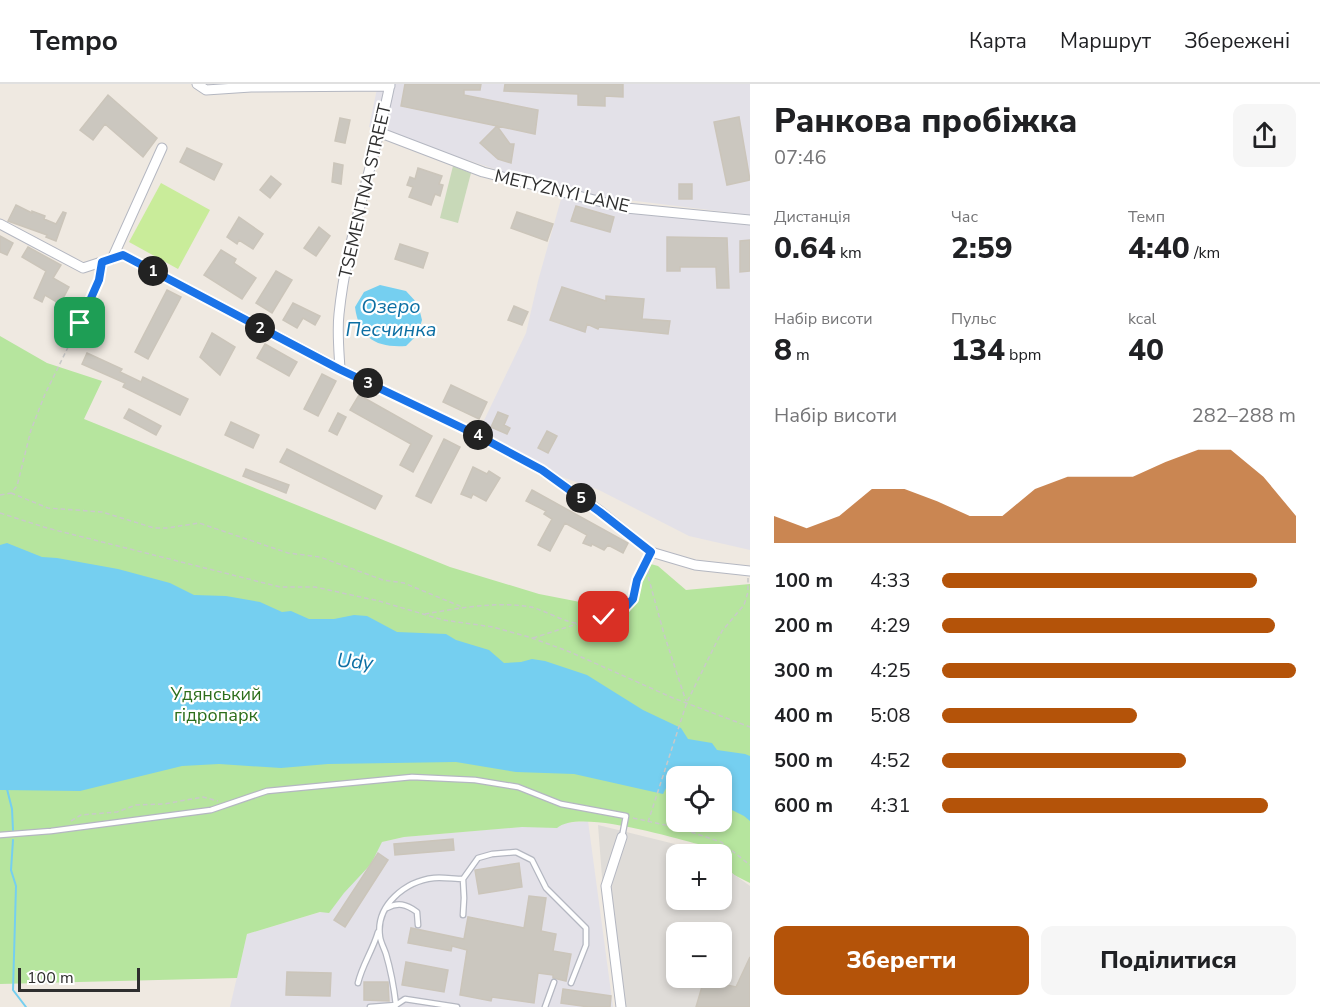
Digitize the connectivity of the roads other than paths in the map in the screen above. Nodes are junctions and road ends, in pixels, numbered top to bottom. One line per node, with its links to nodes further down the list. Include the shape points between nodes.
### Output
1 (197, 84): 2 (street, via 206,90)
2 (390, 85): 3 (street, TSEMENTNA STREET)
3 (381, 133): 5 (street, METYZNYI LANE, via 483,172 626,207); 8 (street, TSEMENTNA STREET, via 348,254 339,315)
4 (162, 148): 7 (street)
5 (750, 220)
6 (0, 224): 7 (street, via 83,268)
7 (112, 259): 8 (street, via 123,255)
8 (339, 369): 9 (street, via 542,470 651,552 694,565)
9 (749, 571)
10 (0, 835): 11 (lane, via 212,810 267,791 412,777 518,787 561,804 626,816)
11 (622, 837): 24 (street, via 606,886)
12 (463, 879): 13 (lane, via 420,882 393,897); 14 (lane); 19 (lane, via 478,858 492,854 516,852 532,860 546,888 585,928 585,945)
13 (385, 910): 15 (lane, via 395,904 408,906 417,912); 16 (lane)
14 (463, 915)
15 (418, 925)
16 (380, 927): 18 (lane); 20 (lane, via 394,984)
17 (554, 982): 23 (lane)
18 (358, 983)
19 (571, 983)
20 (395, 1006): 21 (lane); 22 (lane, via 405,999)
21 (370, 1007)
22 (458, 1007)
23 (545, 1007)
24 (621, 1007)

